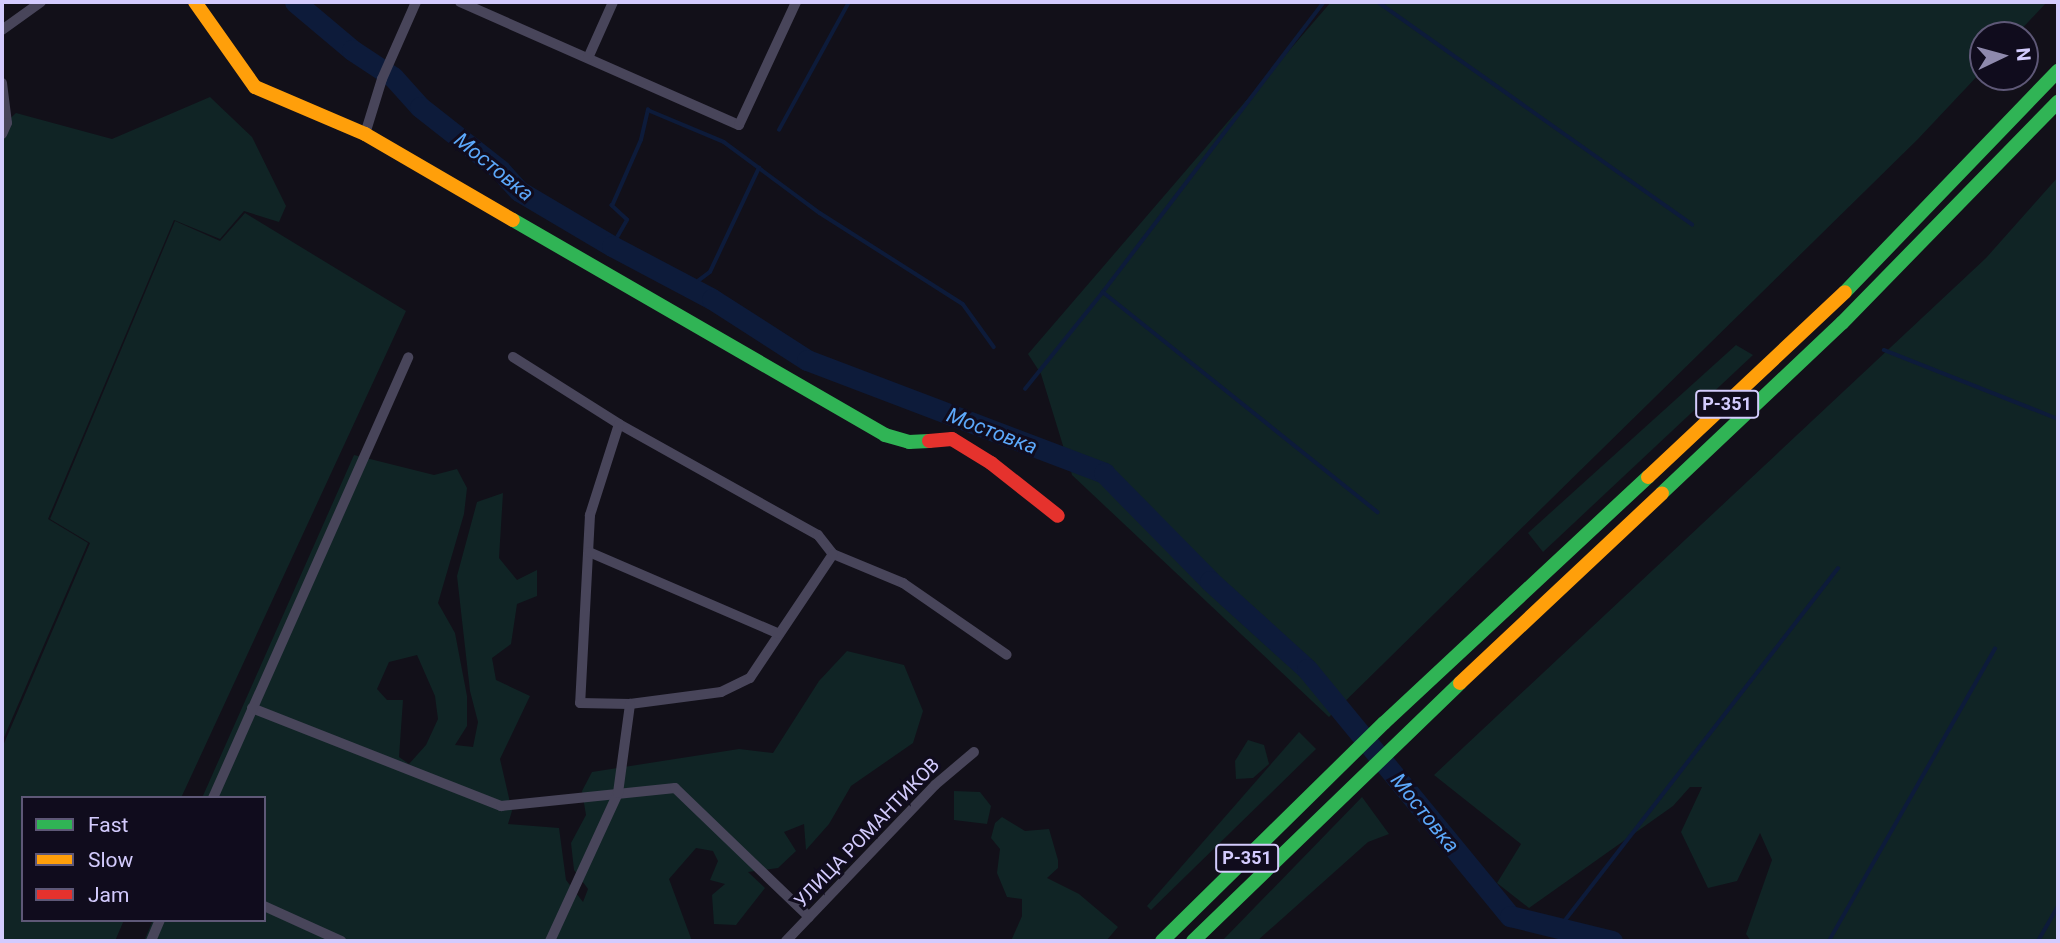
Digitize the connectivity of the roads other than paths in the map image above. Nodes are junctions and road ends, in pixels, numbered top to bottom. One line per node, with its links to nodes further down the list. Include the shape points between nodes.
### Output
1 (41, 2): 7 (street)
2 (195, 2): 13 (main road, via 256,87)
3 (416, 2): 13 (street, via 382,79)
4 (460, 2): 8 (street)
5 (613, 2): 8 (street)
6 (796, 2): 8 (street, via 739,125)
7 (2, 30)
8 (588, 58)
9 (2058, 71): 34 (main road, Р-351, via 1833,306 1384,723)
10 (2, 83): 12 (street, via 7,123)
11 (2058, 102): 35 (main road, Р-351, via 1842,323 1396,742)
12 (2, 134)
13 (365, 134): 17 (main road, via 885,435 909,442 952,439 991,463)
14 (408, 357): 23 (street)
15 (513, 357): 16 (street)
16 (619, 424): 18 (street, via 590,515); 19 (street, via 818,535)
17 (1058, 516)
18 (589, 552): 20 (street); 22 (street, via 580,703)
19 (833, 554): 20 (street); 21 (street, via 902,583)
20 (779, 634): 22 (street, via 750,678 721,692)
21 (1007, 655)
22 (630, 704): 25 (street)
23 (252, 708): 25 (street, via 501,806); 26 (street)
24 (974, 752): 28 (street, УЛИЦА РОМАНТИКОВ, via 935,785)
25 (618, 793): 28 (street, via 666,786 687,795); 32 (street)
26 (214, 796)
27 (266, 907): 31 (street)
28 (809, 918): 33 (street, УЛИЦА РОМАНТИКОВ)
29 (159, 922): 30 (street)
30 (151, 941)
31 (341, 941)
32 (550, 941)
33 (786, 941)
34 (1162, 941)
35 (1194, 941)

